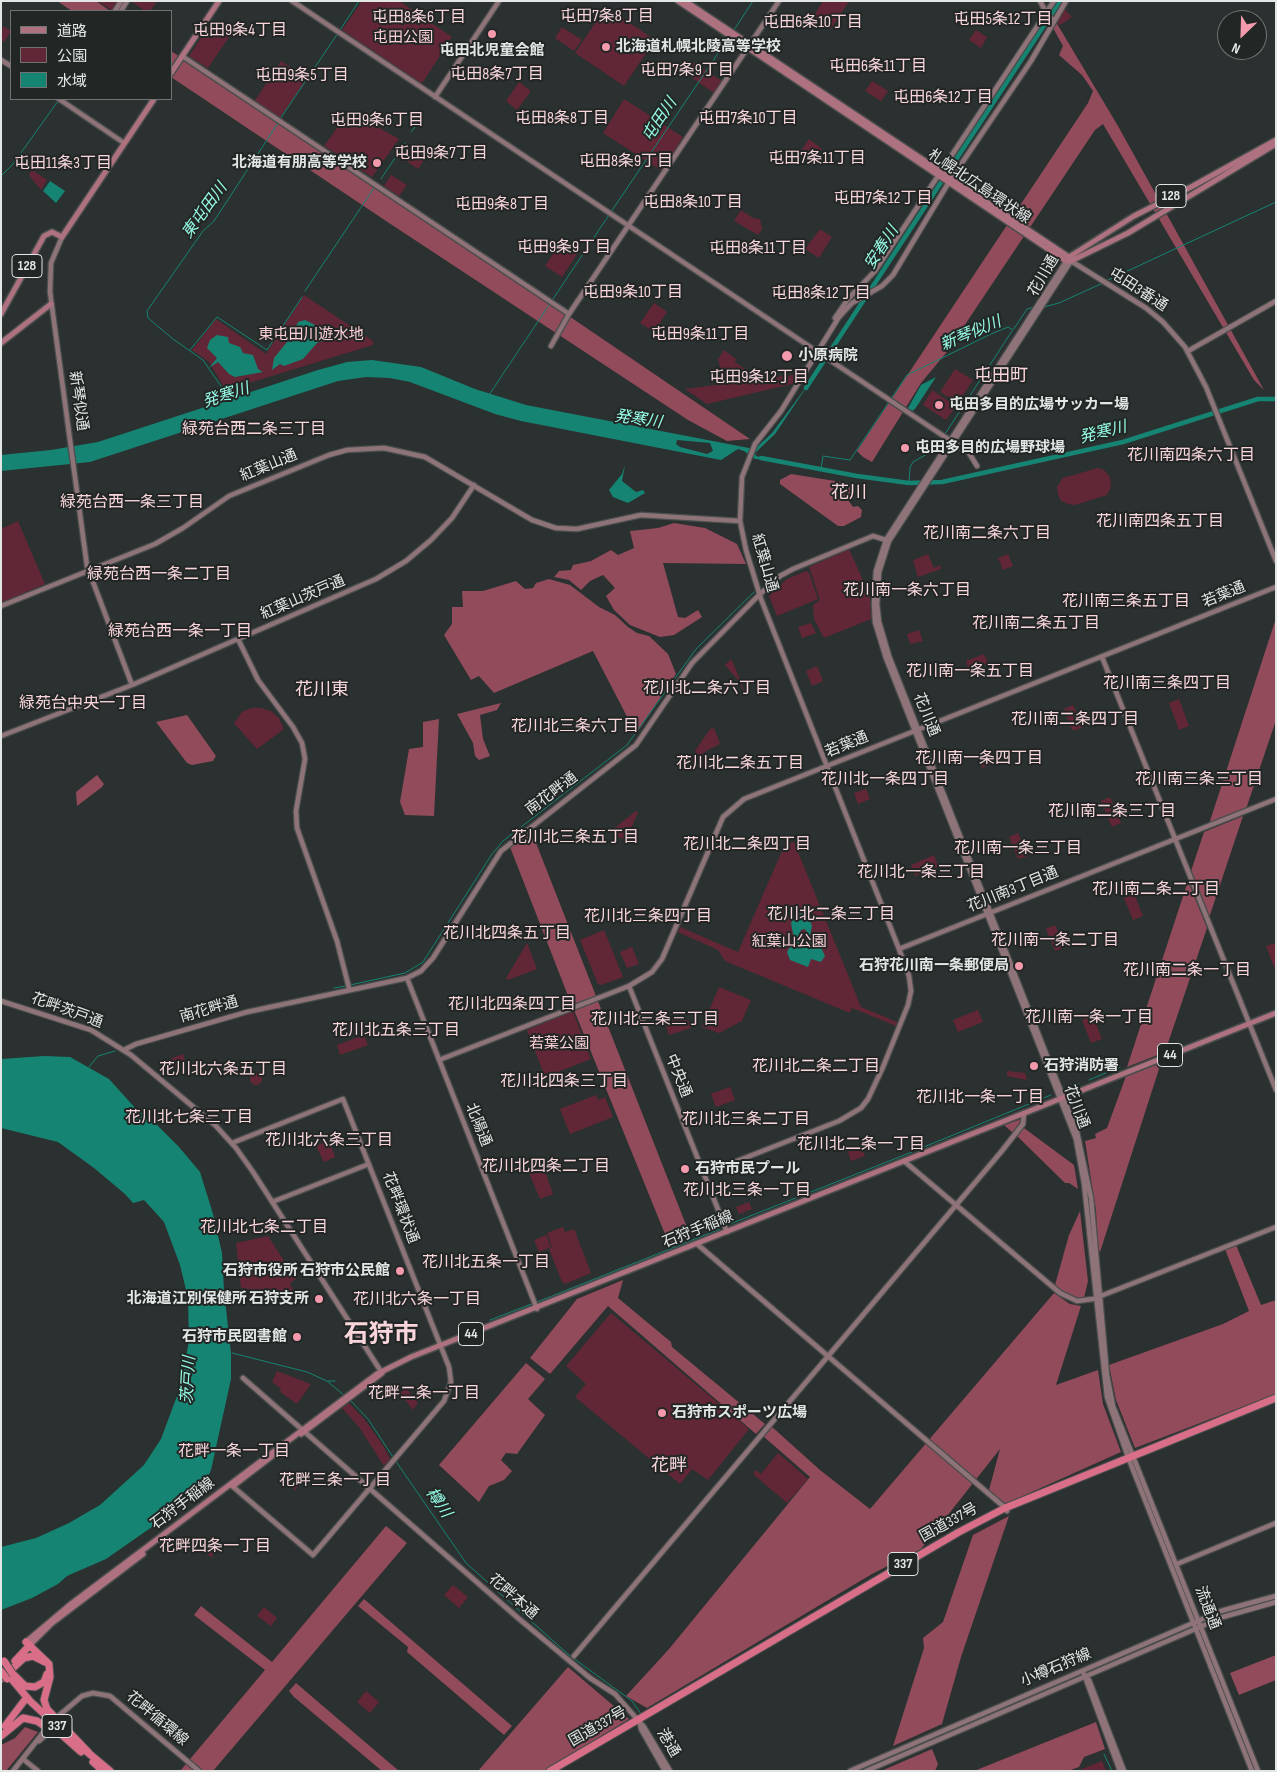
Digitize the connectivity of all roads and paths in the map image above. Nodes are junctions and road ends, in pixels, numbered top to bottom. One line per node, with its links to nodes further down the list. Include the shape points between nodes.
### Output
1 (219, 1): 13 (main road)
2 (292, 1): 15 (street)
3 (499, 1): 15 (street)
4 (678, 1): 11 (main road, 札幌北広島環状線)
5 (685, 1): 11 (main road, 札幌北広島環状線)
6 (779, 1): 12 (street)
7 (1040, 1): 10 (street)
8 (1054, 1): 10 (street)
9 (1066, 1): 10 (street)
10 (1050, 17): 21 (street); 22 (street, via 1031,61)
11 (731, 34): 12 (main road, 札幌北広島環状線)
12 (749, 46): 21 (main road, 札幌北広島環状線); 21 (main road, 札幌北広島環状線); 23 (street)
13 (182, 56): 14 (main road); 29 (street)
14 (172, 71)
15 (435, 97): 23 (street)
16 (62, 100): 19 (street)
17 (153, 100): 19 (main road)
18 (1276, 140): 25 (main road, 128, via 1134,216)
19 (124, 143): 24 (main road)
20 (1276, 144): 25 (main road, 128, via 1143,224)
21 (941, 174): 22 (main road, 札幌北広島環状線); 30 (street, via 875,271 843,306)
22 (950, 180): 25 (main road, 札幌北広島環状線); 30 (street, via 893,275 846,309)
23 (628, 226): 29 (street); 34 (street)
24 (62, 237): 27 (street, 新琴似通, via 50,268); 28 (main road, 128, via 52,232 44,236)
25 (1069, 260): 33 (street, 屯田3番通, via 1156,316); 35 (street, 花川通)
26 (1276, 301): 33 (street)
27 (51, 304): 31 (main road); 41 (street, 新琴似通)
28 (1, 314)
29 (569, 314): 32 (street)
30 (834, 324): 34 (street)
31 (1, 343)
32 (551, 346)
33 (1188, 351): 40 (street, 屯田3番通)
34 (818, 352): 35 (street); 38 (street, via 781,411 755,444 744,470)
35 (951, 441): 36 (street, via 971,455); 39 (street, 花川通)
36 (977, 466)
37 (474, 485): 38 (street, 紅葉山通, via 532,520 556,528 577,529 641,515); 41 (street, 紅葉山通, via 436,462 410,453 384,448 348,450 229,496 170,536); 45 (street, 紅葉山茨戸通, via 440,532 390,572)
38 (740, 522): 43 (street, 紅葉山通)
39 (888, 540): 43 (street, 南花畔通, via 873,536 793,568); 48 (street, 花川通, via 876,571 875,622)
40 (1276, 561)
41 (88, 570): 44 (street, 紅葉山通); 47 (street, 新琴似通)
42 (1276, 587): 46 (street, 若葉通)
43 (759, 595): 50 (street, 紅葉山通); 55 (street, 南花畔通, via 692,662 636,745 501,851 433,958 421,971)
44 (1, 606)
45 (238, 640): 47 (street, 紅葉山茨戸通); 56 (street, via 258,680 302,743 305,759 296,811 297,828 337,941)
46 (1102, 657): 48 (street, 若葉通); 52 (street)
47 (132, 684): 49 (street, 紅葉山茨戸通)
48 (917, 730): 50 (street, 若葉通); 53 (street, 花川通)
49 (1, 736)
50 (827, 766): 54 (street, 紅葉山通); 57 (street, 若葉通, via 754,795 730,809 723,817 662,959 646,978)
51 (1276, 799): 52 (street, 花川南3丁目通)
52 (1176, 839): 53 (street, 花川南3丁目通); 60 (street)
53 (989, 914): 54 (street, 花川南3丁目通); 64 (street, 花川通)
54 (899, 949): 69 (street, 紅葉山通, via 910,976 910,998 864,1104 846,1118)
55 (406, 978): 61 (street, 南花畔通, via 246,1012); 62 (street, 北陽通)
56 (348, 986)
57 (629, 986): 62 (street, 若葉通); 69 (street, 中央通)
58 (1, 1001): 61 (street, 花畔茨戸通, via 80,1025)
59 (1276, 1013): 60 (main road, 石狩手稲線 / 44)
60 (1250, 1024): 63 (street); 64 (main road, 石狩手稲線 / 44)
61 (124, 1050): 66 (street, 花畔茨戸通, via 215,1125)
62 (439, 1060): 76 (street, 北陽通)
63 (1276, 1090)
64 (1062, 1098): 65 (main road, 石狩手稲線 / 44); 75 (street, 花川通, via 1081,1163)
65 (1024, 1113): 67 (main road, 石狩手稲線 / 44); 71 (street, via 1023,1124)
66 (232, 1143): 68 (street, 花畔環状通, via 343,1098); 70 (street, 花畔茨戸通)
67 (904, 1161): 71 (street); 73 (main road, 石狩手稲線 / 44)
68 (369, 1164): 70 (street); 77 (street, 花畔環状通)
69 (704, 1174): 73 (street, 中央通)
70 (272, 1202): 79 (street, 花畔茨戸通)
71 (955, 1205): 75 (street, via 1064,1296 1081,1302); 78 (street)
72 (1276, 1227): 75 (street)
73 (727, 1232): 74 (main road, 石狩手稲線 / 44)
74 (697, 1244): 76 (main road, 石狩手稲線 / 44); 78 (street)
75 (1097, 1298): 84 (street, 花川通, via 1105,1386)
76 (535, 1305): 77 (main road, 石狩手稲線 / 44)
77 (440, 1346): 79 (main road, 石狩手稲線 / 44); 86 (street, 花畔環状通, via 451,1375 450,1389 444,1401)
78 (827, 1355): 87 (street); 95 (street)
79 (382, 1373): 83 (main road, 石狩手稲線 / 44)
80 (243, 1378): 83 (street, 花畔本通)
81 (1276, 1398): 84 (highway, 国道337号 / 337)
82 (1276, 1403): 84 (highway, 国道337号 / 337)
83 (304, 1429): 85 (main road, 石狩手稲線 / 44); 86 (street, 花畔本通)
84 (1132, 1458): 87 (highway, 国道337号 / 337); 89 (street, 流通通); 92 (street, 流通通)
85 (232, 1485): 86 (street, via 313,1554); 94 (main road, 石狩手稲線 / 44, via 70,1604)
86 (371, 1488): 104 (street, 花畔本通, via 569,1661 615,1694)
87 (1006, 1510): 104 (highway, 国道337号 / 337)
88 (1276, 1525): 89 (street)
89 (1176, 1564): 92 (street, 流通通)
90 (1276, 1596): 92 (street, 小樽石狩線, via 1238,1605)
91 (1276, 1602): 93 (street, 小樽石狩線)
92 (1196, 1621): 93 (street, 流通通); 98 (street, 小樽石狩線)
93 (1198, 1627): 101 (street, 小樽石狩線); 123 (street, 流通通); 124 (street, 流通通)
94 (28, 1644): 97 (highway); 99 (highway); 100 (highway); 108 (highway, via 45,1658 51,1670 45,1693 47,1709)
95 (574, 1656)
96 (2, 1662): 100 (highway, bridge)
97 (45, 1663): 100 (highway, via 33,1656 24,1658); 100 (highway, via 47,1677 35,1687)
98 (1082, 1670): 101 (street); 119 (street, 小樽石狩線)
99 (1, 1671): 100 (highway, 337, bridge)
100 (6, 1677): 102 (highway, 337); 108 (highway, 337)
101 (1085, 1677): 120 (street, 小樽石狩線); 121 (street); 122 (street, via 1089,1680)
102 (24, 1701): 105 (highway); 108 (highway, 337)
103 (57, 1719): 114 (street, 花畔循環線, via 82,1696 93,1693 110,1696)
104 (639, 1721): 115 (highway, 国道337号 / 337); 116 (highway, 国道337号 / 337); 117 (street, 港通); 118 (street, 港通)
105 (1, 1730)
106 (47, 1730): 109 (street)
107 (1, 1736): 108 (highway, via 16,1721 30,1718)
108 (88, 1755): 112 (highway, 337); 113 (highway, 337)
109 (23, 1759): 110 (street); 111 (street)
110 (13, 1771)
111 (38, 1771)
112 (103, 1771)
113 (110, 1771)
114 (199, 1771)
115 (550, 1771)
116 (559, 1771)
117 (665, 1771)
118 (670, 1771)
119 (850, 1771)
120 (866, 1771)
121 (1120, 1771)
122 (1124, 1771)
123 (1252, 1771)
124 (1258, 1771)

